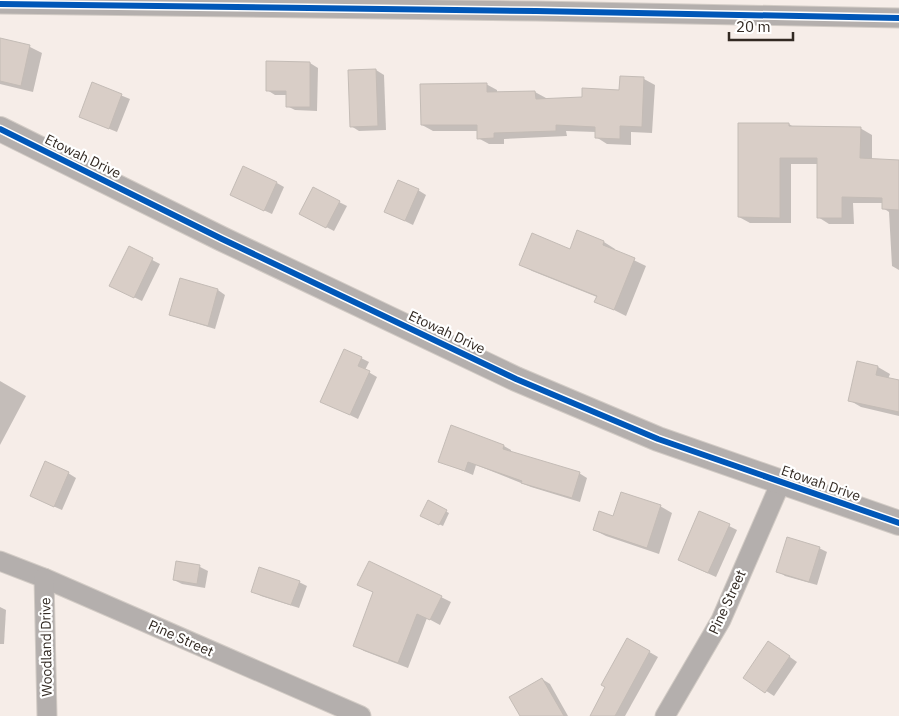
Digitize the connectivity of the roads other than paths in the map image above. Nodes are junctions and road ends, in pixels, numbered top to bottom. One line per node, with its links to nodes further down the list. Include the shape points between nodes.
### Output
1 (0, 4): 2 (street)
2 (899, 18)
3 (0, 129): 4 (street, Etowah Drive, via 516,379 658,439)
4 (781, 482): 5 (street, Etowah Drive); 10 (street, Pine Street, via 721,620)
5 (899, 523)
6 (0, 561): 7 (street, Pine Street)
7 (44, 578): 8 (street, Woodland Drive); 9 (street, Pine Street)
8 (47, 716)
9 (361, 716)
10 (665, 716)

